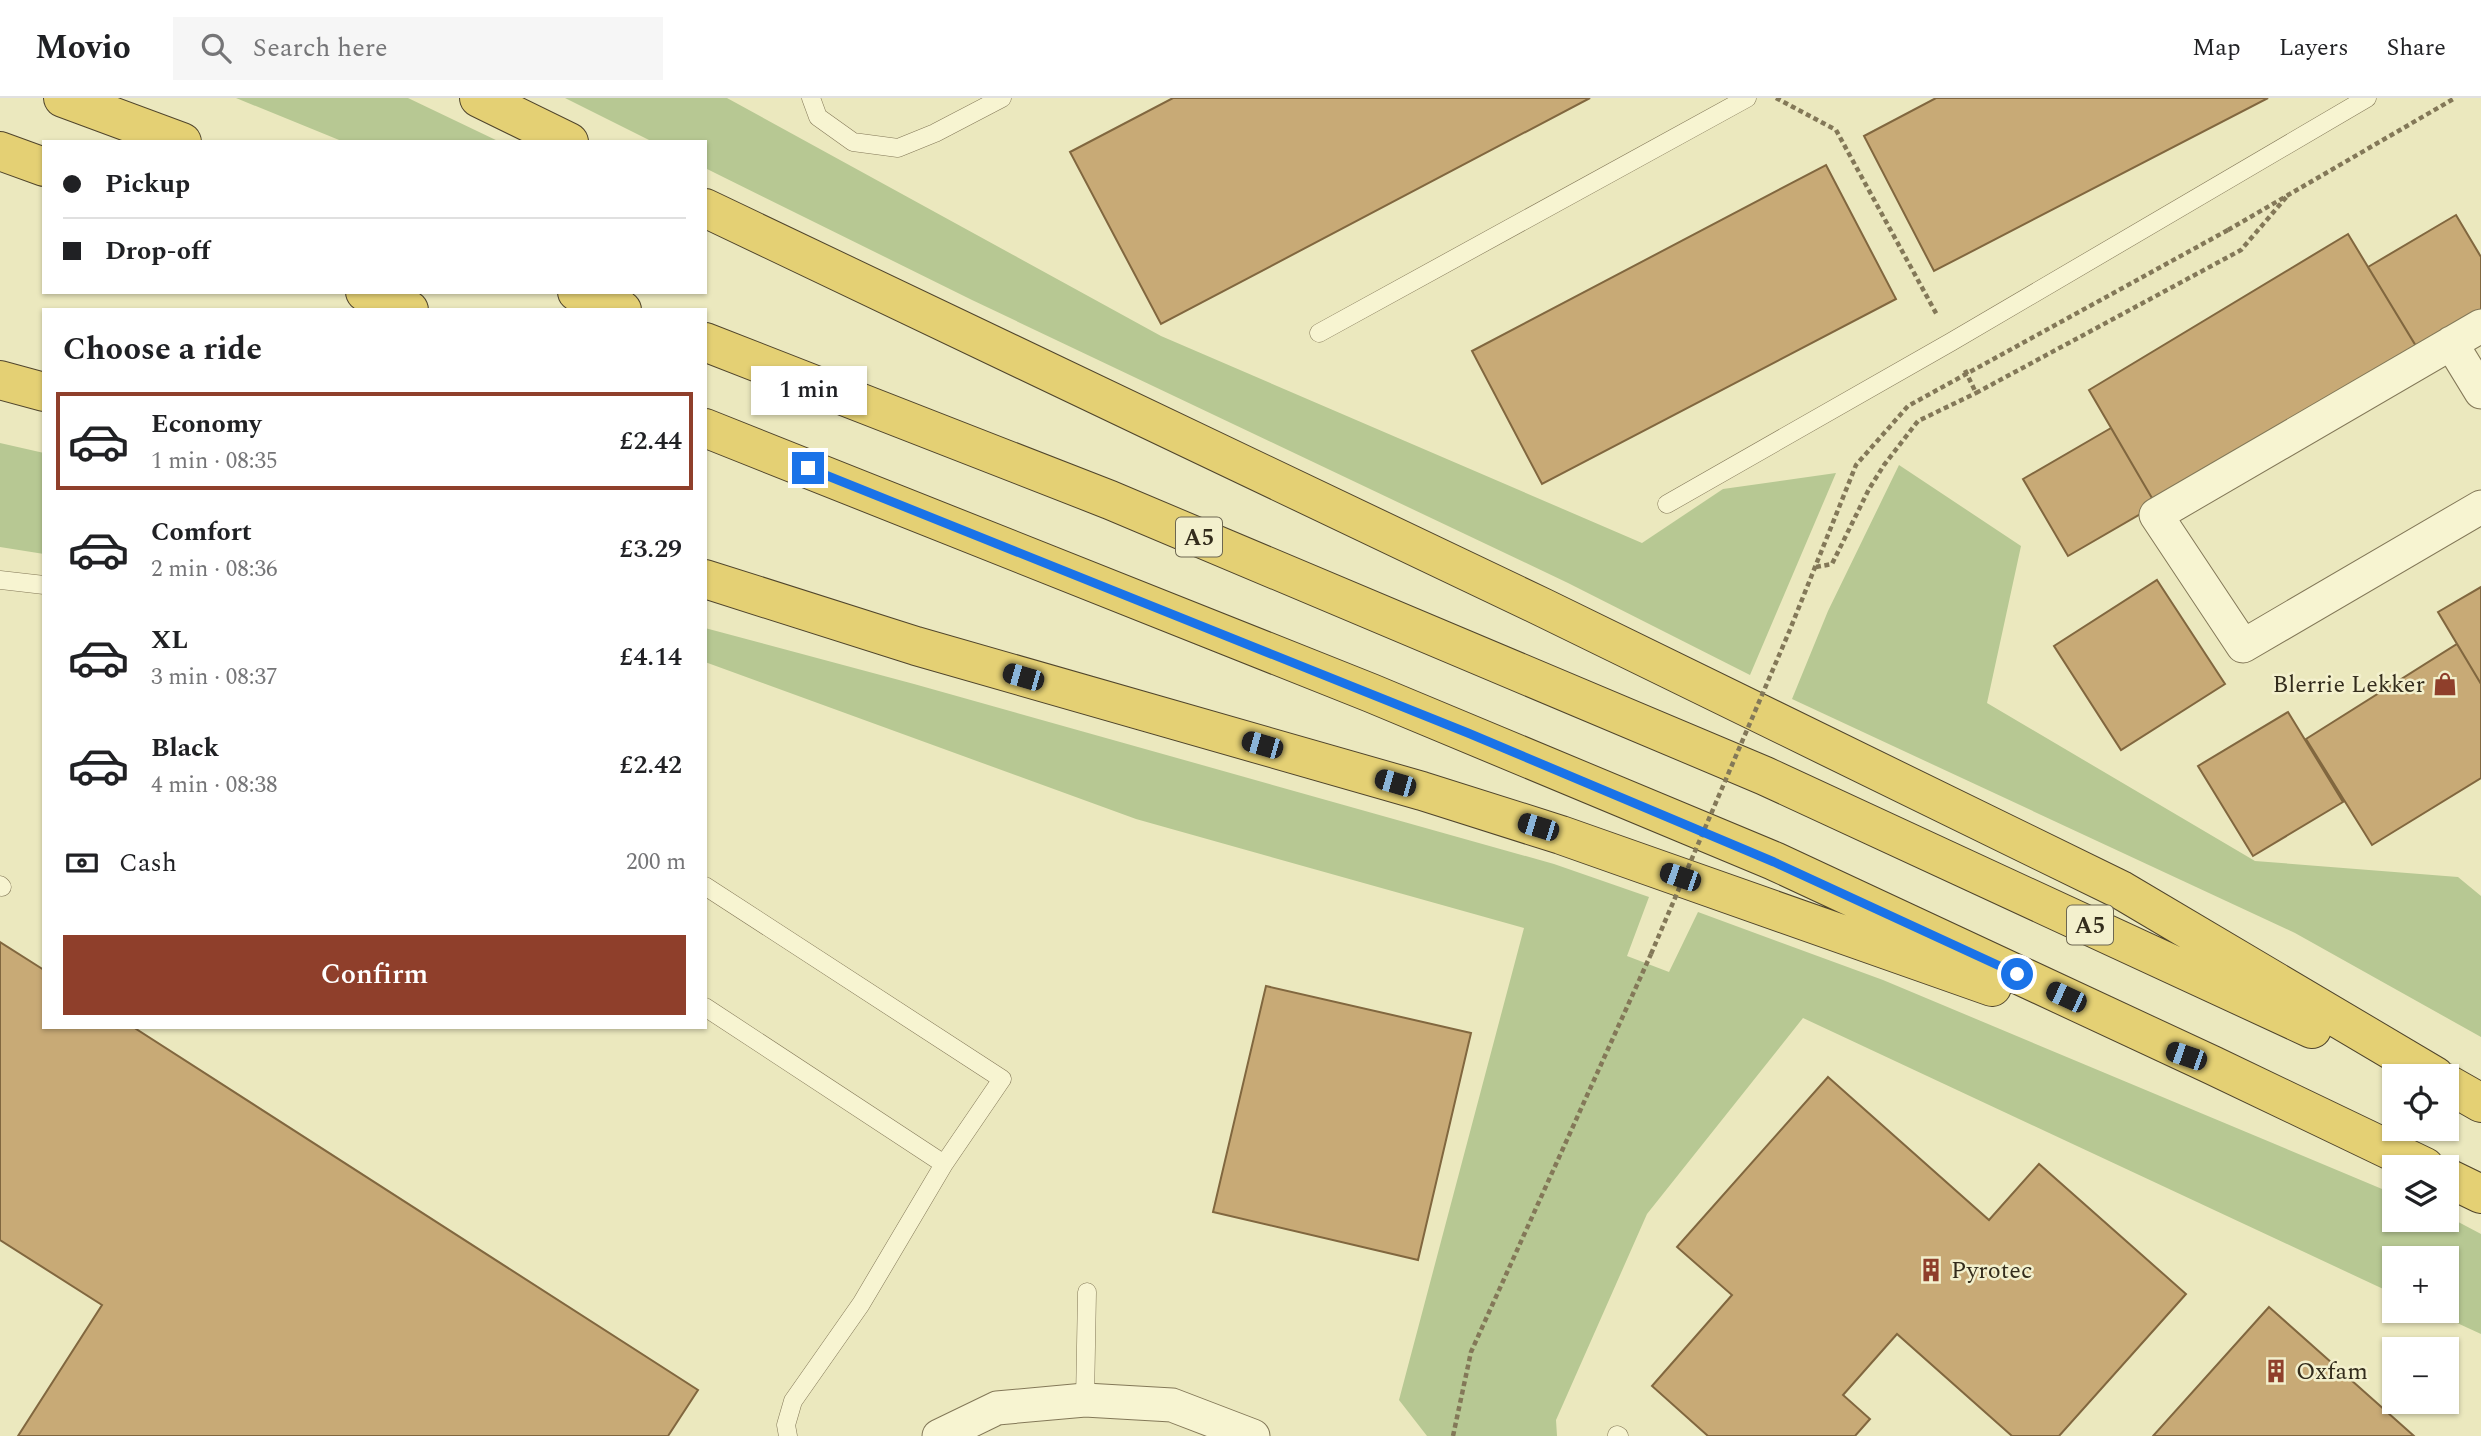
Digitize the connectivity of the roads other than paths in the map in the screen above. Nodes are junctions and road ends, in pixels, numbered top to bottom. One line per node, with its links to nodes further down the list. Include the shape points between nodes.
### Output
1 (63, 98): 7 (highway)
2 (479, 98): 8 (highway)
3 (811, 98): 4 (lane, via 818,117 853,142 898,148)
4 (1002, 98)
5 (1748, 98): 17 (lane)
6 (2367, 98): 24 (lane)
7 (177, 140)
8 (565, 140)
9 (0, 151): 10 (highway)
10 (42, 166)
11 (707, 209): 32 (highway, via 1544,608 2121,890)
12 (370, 294): 14 (highway)
13 (582, 294): 15 (highway)
14 (404, 308)
15 (617, 308)
16 (2481, 326): 19 (street)
17 (1320, 333)
18 (707, 343): 31 (highway, A5, via 1110,500 1765,776)
19 (2451, 343): 22 (street); 25 (street, via 2156,515 2243,646)
20 (0, 380): 21 (highway)
21 (42, 391)
22 (2481, 393)
23 (707, 429): 33 (highway, via 1371,693 1752,852)
24 (1667, 504)
25 (2481, 507)
26 (0, 580): 28 (lane)
27 (707, 580): 33 (highway, via 916,646 1561,835)
28 (42, 585)
29 (707, 887): 38 (lane, via 1002,1079)
30 (707, 1008): 38 (lane)
31 (2389, 1064)
32 (2415, 1064)
33 (2211, 1065): 37 (highway)
34 (2459, 1091): 36 (highway)
35 (2459, 1096): 36 (highway)
36 (2481, 1105)
37 (2400, 1155)
38 (944, 1164): 43 (lane, via 861,1304 793,1401 786,1425)
39 (2459, 1183): 40 (highway)
40 (2481, 1194)
41 (1087, 1292): 42 (lane)
42 (1085, 1400): 44 (street, via 997,1408); 45 (street, via 1172,1405)
43 (788, 1436)
44 (939, 1436)
45 (1253, 1436)

